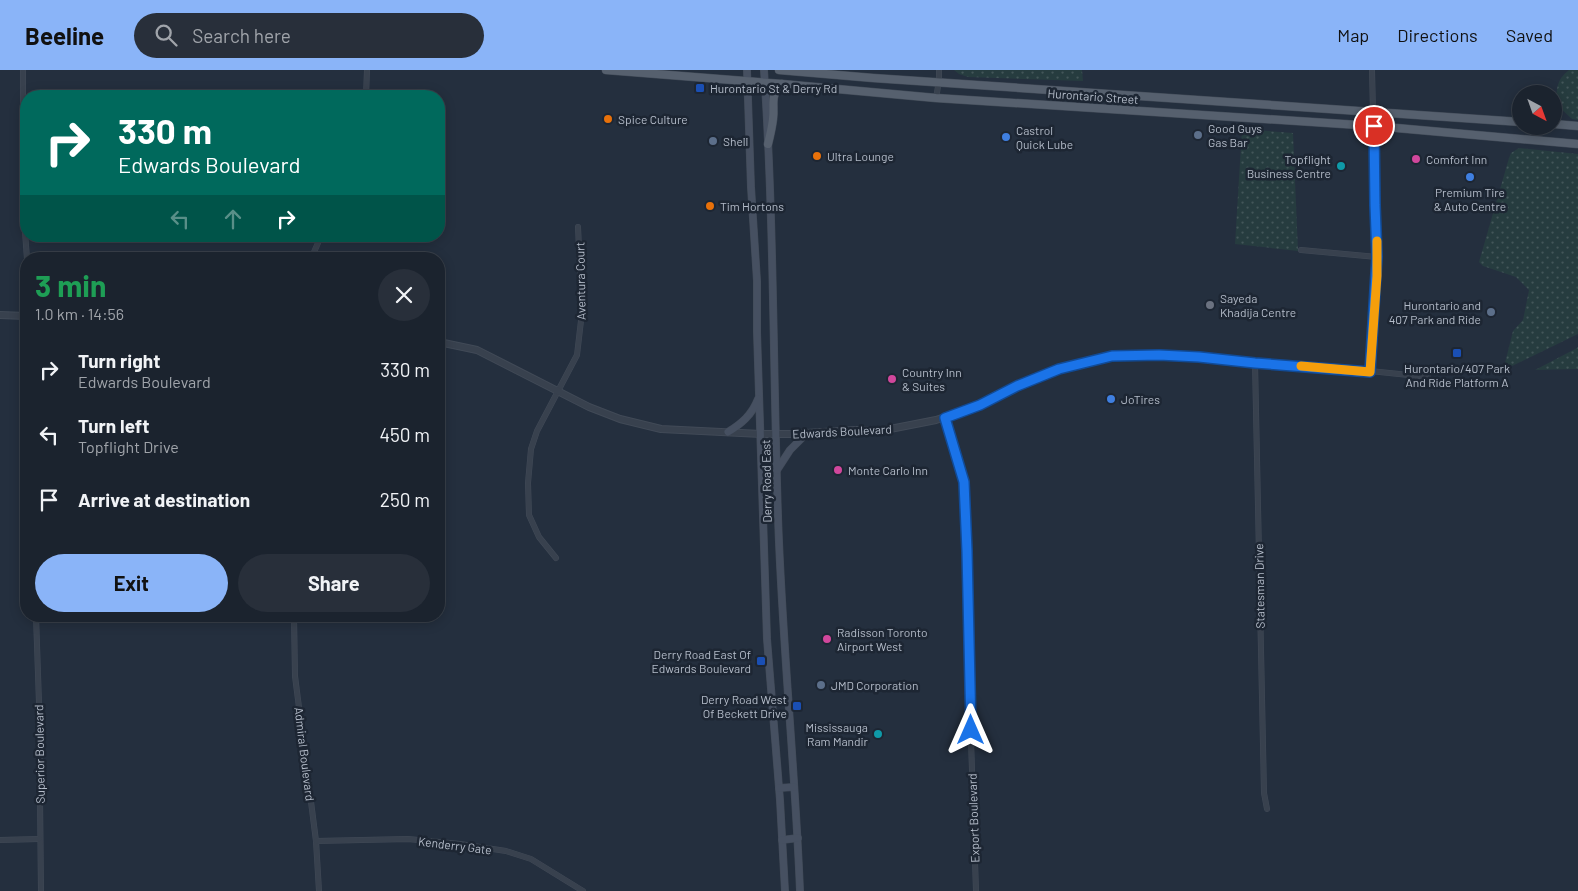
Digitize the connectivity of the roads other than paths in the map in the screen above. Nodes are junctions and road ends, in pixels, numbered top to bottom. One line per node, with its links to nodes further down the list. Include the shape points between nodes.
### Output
1 (23, 70): 13 (street)
2 (366, 70): 14 (street)
3 (606, 70): 10 (main road, Hurontario Street)
4 (747, 70): 10 (main road, Derry Road East)
5 (764, 70): 11 (main road, Derry Road East)
6 (779, 70): 9 (main road, Hurontario Street)
7 (939, 70): 9 (street)
8 (1372, 70): 16 (street)
9 (939, 81): 15 (street); 16 (main road, Hurontario Street)
10 (748, 82): 11 (main road, Hurontario Street); 33 (main road, Derry Road East)
11 (765, 83): 12 (main road, Hurontario Street); 21 (main road, Derry Road East)
12 (782, 84): 15 (main road, Hurontario Street); 21 (main road, via 773,98)
13 (23, 90)
14 (366, 90)
15 (936, 98): 19 (main road, Hurontario Street)
16 (1373, 112): 17 (main road, Hurontario Street); 19 (street)
17 (1512, 121)
18 (1562, 125): 20 (main road)
19 (1374, 126): 22 (main road, Hurontario Street); 25 (street)
20 (1578, 126)
21 (768, 144): 38 (main road, Derry Road East)
22 (1578, 144)
23 (578, 227): 32 (street, Aventura Court, via 582,312 577,355)
24 (1302, 250): 25 (street)
25 (1377, 257): 30 (street)
26 (0, 315): 27 (street)
27 (20, 316)
28 (445, 343): 32 (street, Edwards Boulevard, via 477,350)
29 (1255, 363): 30 (street, Edwards Boulevard); 34 (street, Edwards Boulevard, via 1159,355 1100,358 1044,374); 49 (street, Statesman Drive)
30 (1370, 372): 31 (street, Edwards Boulevard)
31 (1428, 377)
32 (558, 391): 35 (street, Edwards Boulevard, via 620,419 661,429); 44 (street, Aventura Court, via 531,449 528,483 529,515 539,537)
33 (759, 394): 35 (main road, via 750,414); 37 (main road, Derry Road East)
34 (945, 418): 36 (street, Edwards Boulevard, via 885,430); 60 (street, Export Boulevard, via 964,482 966,510)
35 (728, 432): 37 (street, Edwards Boulevard)
36 (807, 433): 38 (street, Edwards Boulevard); 39 (main road)
37 (761, 434): 38 (street, Edwards Boulevard); 41 (main road, Derry Road East)
38 (777, 434): 39 (main road, Derry Road East)
39 (777, 470): 40 (main road, Derry Road East)
40 (778, 516): 41 (main road); 43 (main road, Derry Road East)
41 (764, 517): 42 (main road, Derry Road East)
42 (765, 556): 43 (main road); 48 (main road, Derry Road East, via 768,648)
43 (780, 557): 47 (main road, Derry Road East)
44 (556, 558)
45 (36, 622): 51 (street, Superior Boulevard)
46 (294, 622): 54 (street, Admiral Boulevard, via 297,693)
47 (794, 787): 48 (main road); 50 (main road, Derry Road East)
48 (779, 788): 53 (main road, Derry Road East)
49 (1267, 809)
50 (798, 838): 53 (main road); 59 (main road, Derry Road East)
51 (39, 839): 52 (street); 56 (street, Superior Boulevard)
52 (0, 840)
53 (782, 840): 55 (main road, Derry Road East)
54 (316, 841): 57 (street, Admiral Boulevard); 58 (street, Kenderry Gate, via 408,839 491,849 531,859)
55 (784, 890)
56 (41, 891)
57 (318, 891)
58 (583, 891)
59 (800, 891)
60 (976, 891)

